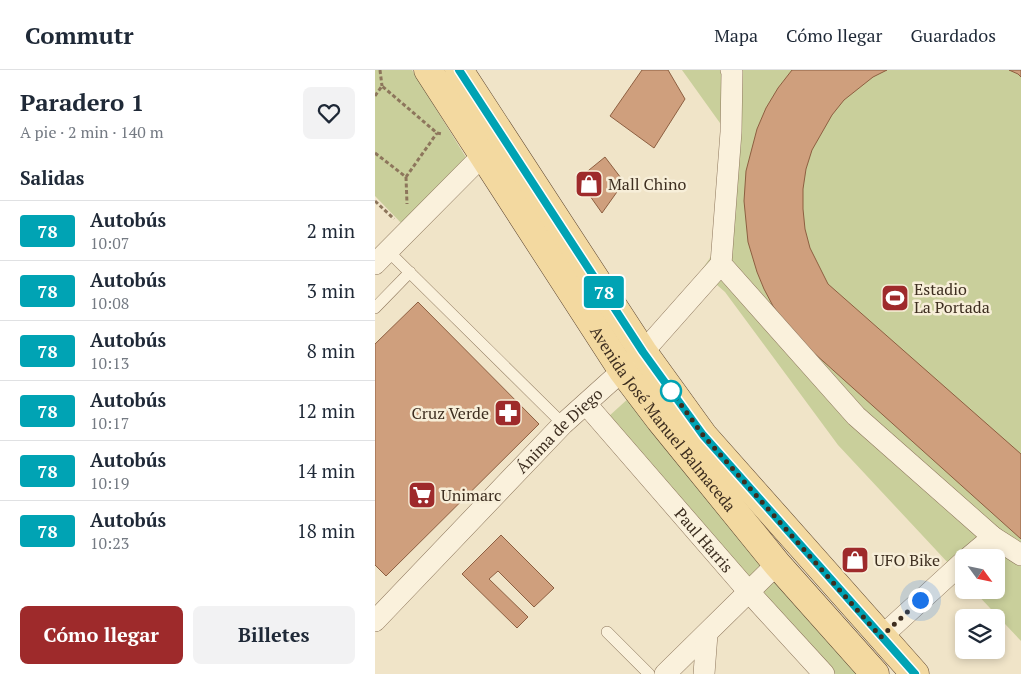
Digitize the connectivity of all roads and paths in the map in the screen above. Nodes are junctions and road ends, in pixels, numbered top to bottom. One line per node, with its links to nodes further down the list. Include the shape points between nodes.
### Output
1 (380, 70): 5 (path)
2 (428, 70): 8 (main road, Avenida José Manuel Balmaceda)
3 (459, 70): 15 (main road, Avenida José Manuel Balmaceda)
4 (731, 70): 12 (street, via 731,132)
5 (382, 86): 6 (path); 7 (path, via 437,133 407,177)
6 (375, 96)
7 (375, 153)
8 (484, 154): 10 (street); 16 (main road, Avenida José Manuel Balmaceda)
9 (375, 201): 10 (path)
10 (407, 232): 11 (street)
11 (381, 257): 13 (lane)
12 (721, 264): 15 (street, Ánima de Diego); 19 (street, via 856,416)
13 (410, 272): 14 (lane); 18 (lane)
14 (375, 308)
15 (643, 352): 16 (street, Ánima de Diego); 28 (main road, Avenida José Manuel Balmaceda, via 703,435)
16 (623, 370): 17 (street, Ánima de Diego); 22 (main road, Avenida José Manuel Balmaceda, via 677,443)
17 (586, 404): 18 (street, Ánima de Diego); 24 (street, Paul Harris)
18 (563, 424): 25 (street, Ánima de Diego)
19 (993, 537): 20 (street); 21 (street)
20 (979, 549)
21 (1021, 555)
22 (777, 564): 24 (street); 33 (main road, Avenida José Manuel Balmaceda)
23 (955, 568): 28 (street)
24 (749, 592): 27 (street); 32 (street, Paul Harris)
25 (375, 621)
26 (607, 632): 29 (lane)
27 (707, 634): 30 (street); 31 (street)
28 (881, 637): 34 (main road, Avenida José Manuel Balmaceda)
29 (649, 674)
30 (665, 674)
31 (704, 674)
32 (824, 674)
33 (875, 674)
34 (915, 674)

